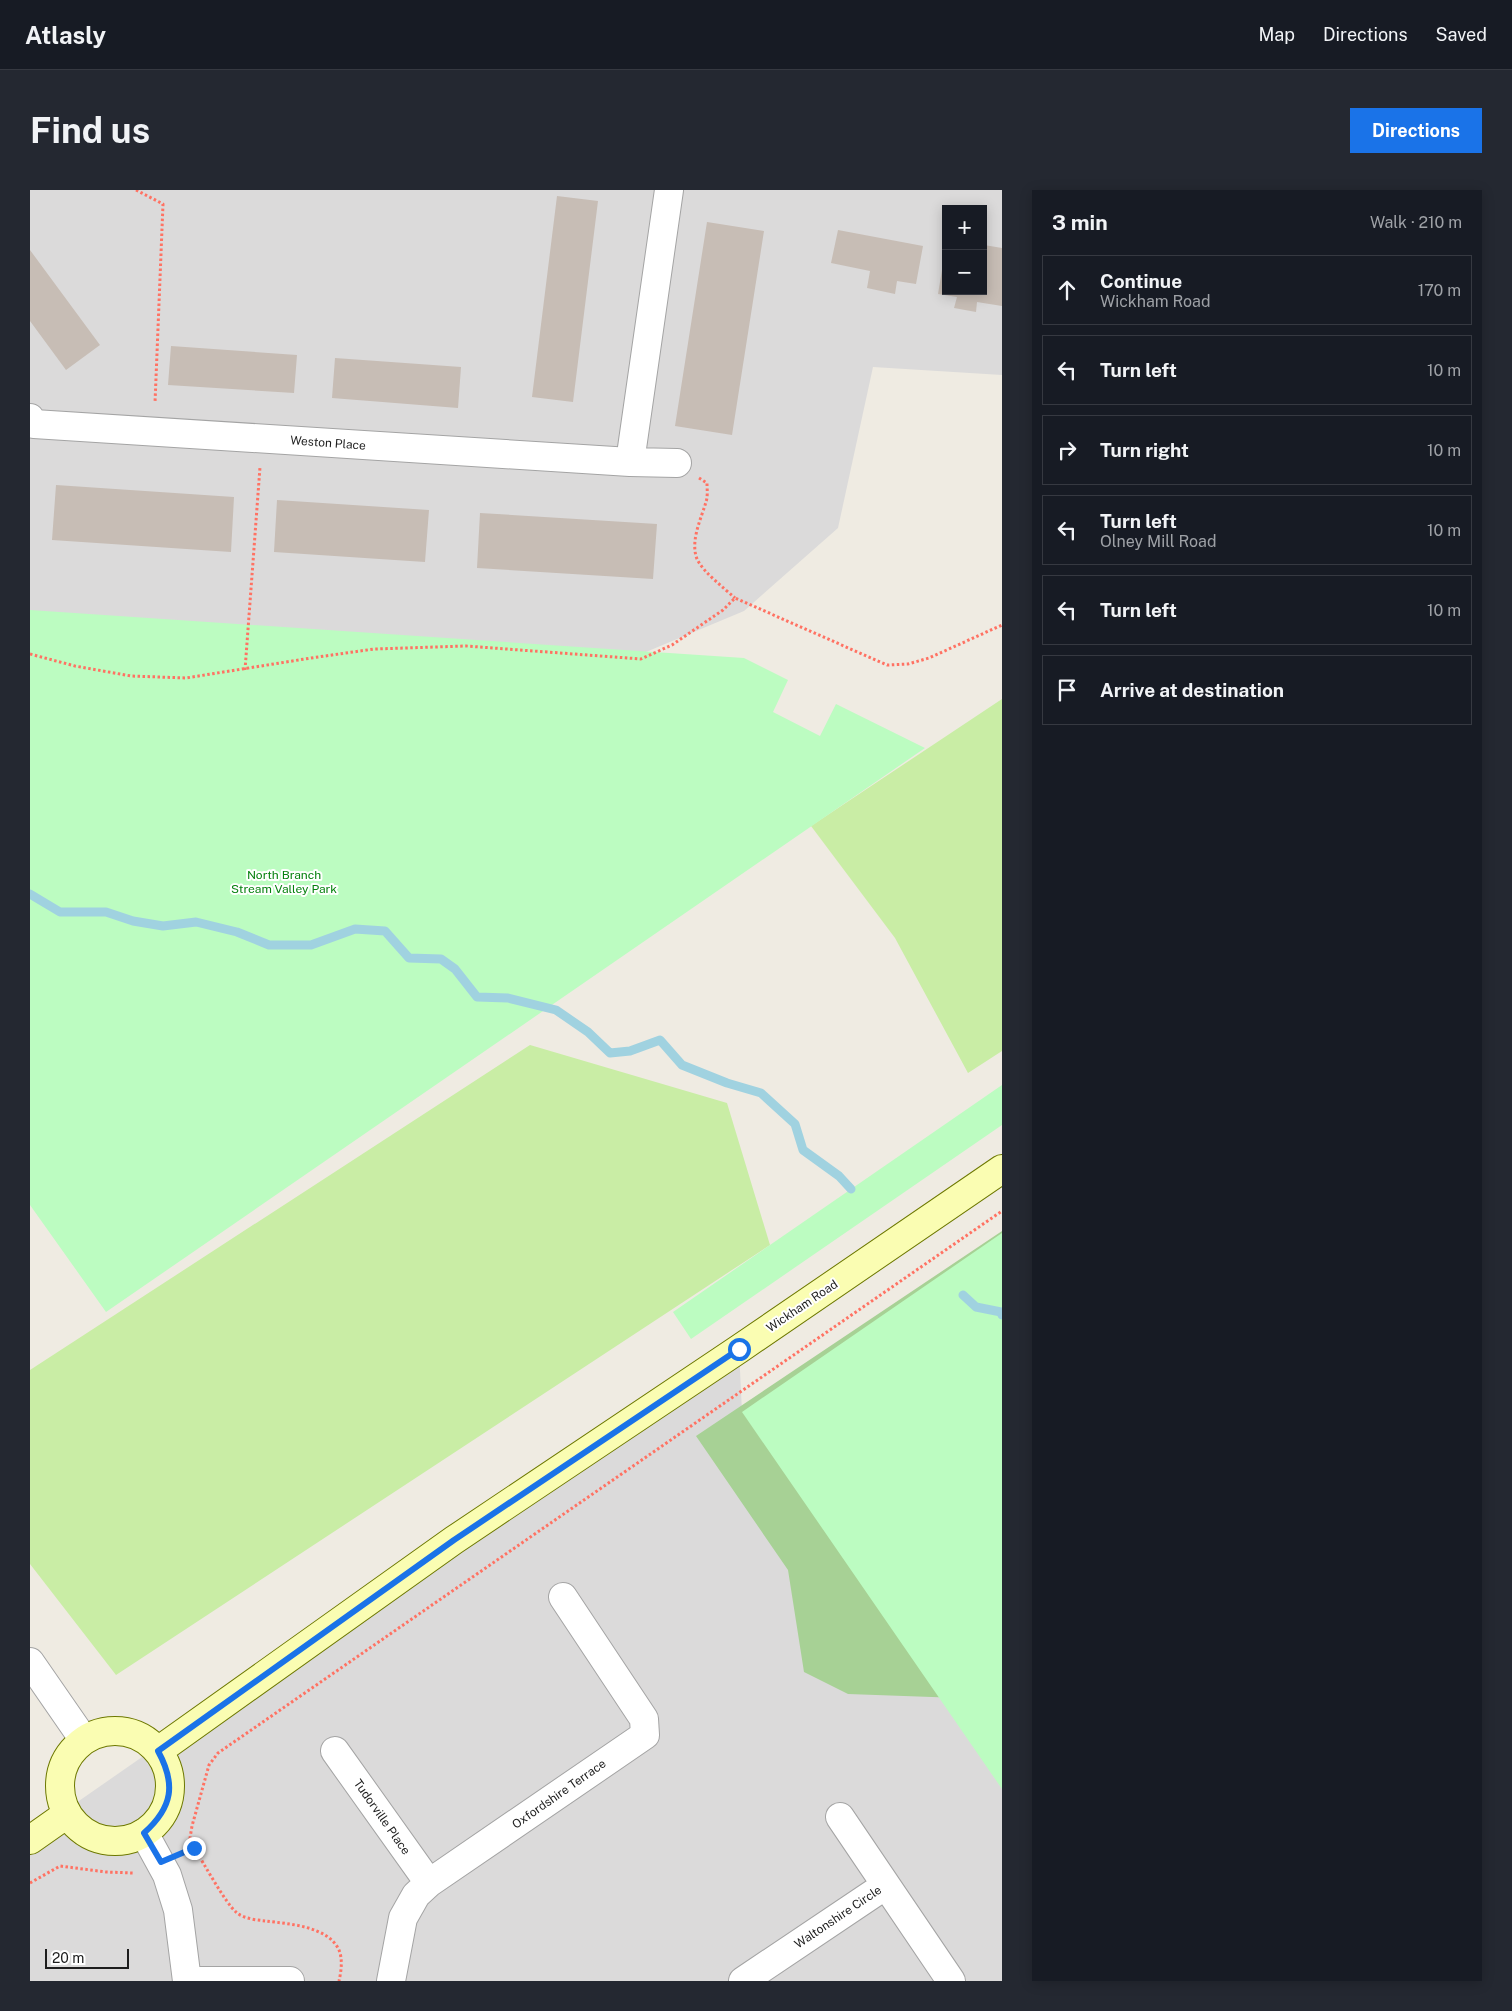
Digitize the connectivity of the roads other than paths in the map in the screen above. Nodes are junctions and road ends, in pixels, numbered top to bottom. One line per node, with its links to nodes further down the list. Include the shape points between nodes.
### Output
1 (669, 190): 3 (street)
2 (30, 418): 3 (street, Weston Place, via 34,424)
3 (630, 462): 4 (street, Weston Place)
4 (677, 463)
5 (1002, 1169): 9 (street, Wickham Road, via 454,1540)
6 (563, 1598): 15 (street, Oxfordshire Terrace, via 644,1719 644,1735)
7 (30, 1662): 8 (street)
8 (84, 1740): 9 (street, via 103,1732 123,1731 142,1738); 11 (street, via 69,1755 61,1774 60,1794)
9 (158, 1751): 13 (street, via 167,1768 170,1786 167,1804 158,1820)
10 (335, 1752): 15 (street, Tudorville Place)
11 (67, 1814): 13 (street, via 78,1828 93,1837 128,1840); 14 (street)
12 (840, 1817): 16 (street)
13 (144, 1833): 17 (street, via 167,1874 178,1910)
14 (30, 1840)
15 (429, 1884): 19 (street, Oxfordshire Terrace, via 416,1895 403,1918)
16 (886, 1885): 20 (street, Waltonshire Circle); 21 (street, Waltonshire Circle)
17 (187, 1981): 18 (street)
18 (290, 1981)
19 (391, 1981)
20 (743, 1981)
21 (951, 1981)

